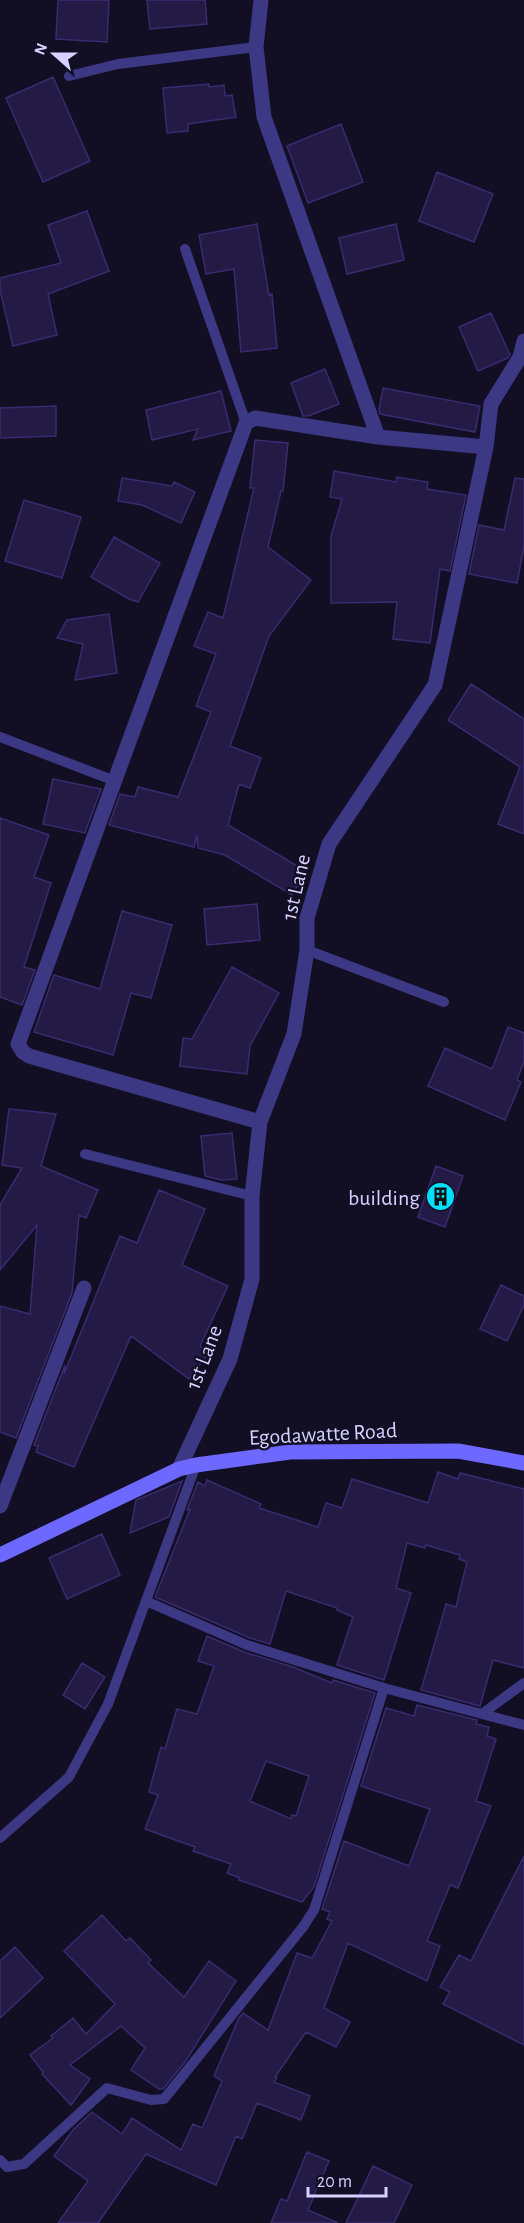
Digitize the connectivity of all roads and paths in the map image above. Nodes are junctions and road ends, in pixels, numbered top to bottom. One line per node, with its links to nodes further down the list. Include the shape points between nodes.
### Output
1 (261, 0): 2 (street)
2 (256, 47): 3 (lane, via 118,64); 8 (street, via 264,117)
3 (69, 76)
4 (185, 249): 7 (lane)
5 (524, 341): 6 (street, 1st Lane)
6 (522, 358): 9 (street, 1st Lane, via 491,404)
7 (246, 423): 8 (street, via 255,418); 11 (street)
8 (378, 437): 9 (street)
9 (486, 447): 12 (street, 1st Lane, via 435,685 328,844 306,918)
10 (0, 737): 11 (lane)
11 (115, 781): 14 (street, via 18,1044 29,1056)
12 (307, 950): 13 (lane); 14 (street, 1st Lane, via 294,1034)
13 (444, 1002)
14 (260, 1122): 16 (street, 1st Lane)
15 (86, 1155): 16 (lane)
16 (252, 1196): 20 (street, 1st Lane, via 252,1279 230,1359)
17 (84, 1288): 21 (street)
18 (524, 1463): 19 (street, Egodawatte Road, via 458,1451 290,1452)
19 (196, 1465): 20 (street, Egodawatte Road); 23 (lane)
20 (179, 1469): 22 (street, Egodawatte Road)
21 (0, 1506)
22 (0, 1555)
23 (146, 1601): 25 (lane, via 248,1645); 28 (lane, via 108,1704 69,1777)
24 (524, 1683): 26 (lane)
25 (384, 1688): 26 (lane); 29 (lane, via 314,1910 164,2099 151,2100 107,2088 24,2164 7,2167)
26 (482, 1714): 27 (lane)
27 (524, 1725)
28 (0, 1838)
29 (0, 2160)

